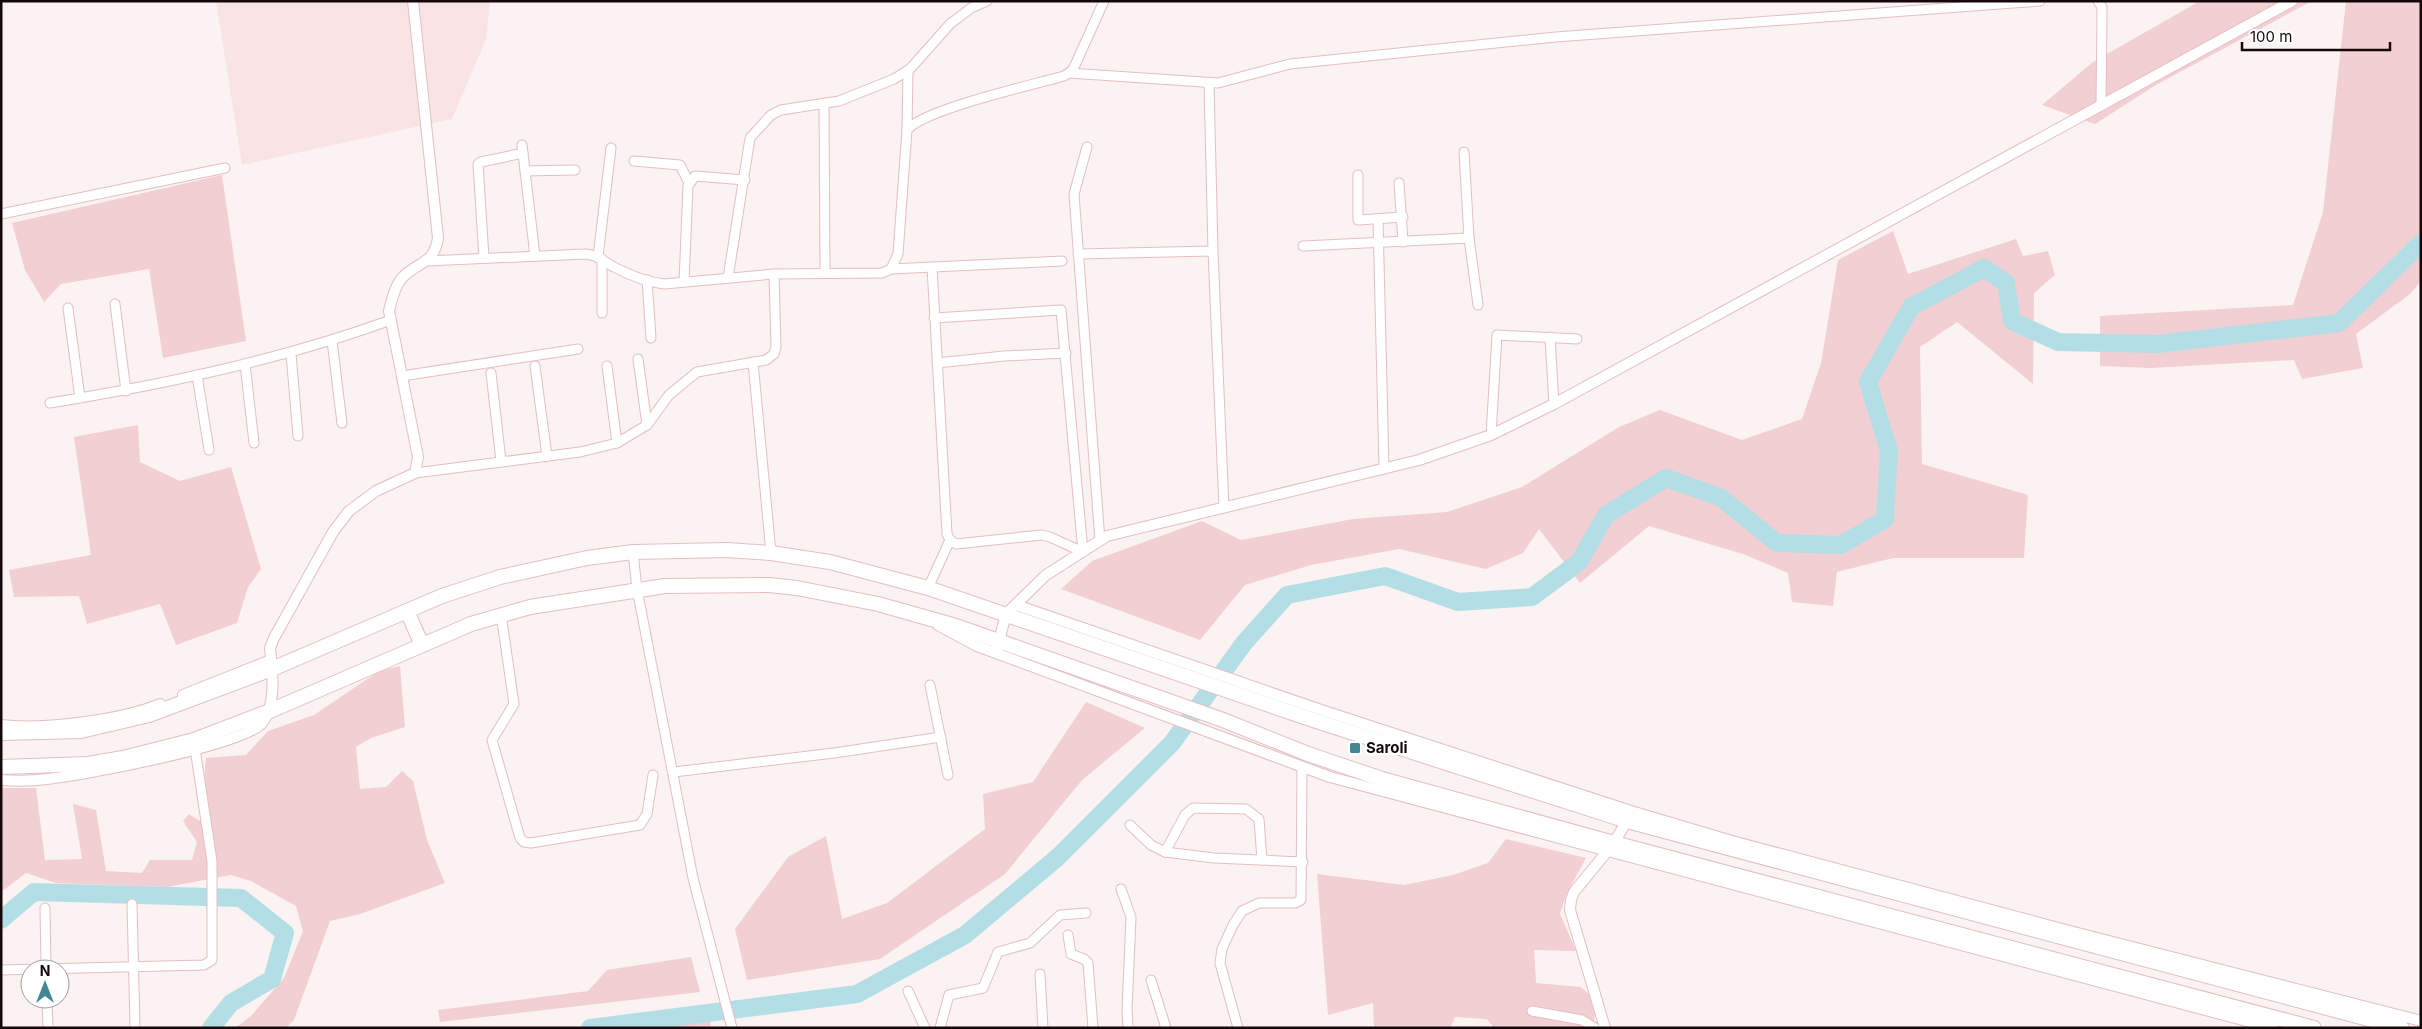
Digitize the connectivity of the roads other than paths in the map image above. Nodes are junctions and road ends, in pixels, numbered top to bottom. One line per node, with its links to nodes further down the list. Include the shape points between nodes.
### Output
1 (413, 1): 36 (street, via 438,238 436,251)
2 (986, 1): 8 (street, via 950,24)
3 (1104, 1): 7 (street)
4 (2040, 1): 9 (street, via 1556,37 1290,64 1231,81)
5 (2098, 1): 11 (street, via 2102,7)
6 (2292, 1): 11 (street)
7 (1073, 69): 9 (street); 12 (street, via 1064,76 939,112 912,124)
8 (908, 70): 10 (street, via 839,102); 12 (street)
9 (1209, 83): 31 (street)
10 (824, 105): 21 (street, via 781,110 770,115 750,138); 40 (street)
11 (2101, 105): 70 (street)
12 (907, 130): 39 (street, via 898,254)
13 (1087, 147): 32 (street, via 1074,194)
14 (612, 148): 35 (street)
15 (1464, 152): 27 (street)
16 (634, 161): 22 (street, via 680,165)
17 (225, 168): 24 (street)
18 (575, 170): 19 (street)
19 (525, 171): 33 (street); 34 (street, via 523,149 478,164)
20 (1358, 175): 26 (street, via 1358,220)
21 (744, 180): 22 (street, via 695,176); 42 (street)
22 (689, 183): 44 (street)
23 (1399, 183): 25 (street)
24 (1, 214)
25 (1403, 217): 26 (street); 28 (street)
26 (1378, 219): 29 (street)
27 (1469, 238): 28 (street); 46 (street)
28 (1403, 242): 29 (street)
29 (1378, 244): 30 (street); 80 (street)
30 (1303, 246)
31 (1213, 250): 32 (street); 82 (street)
32 (1078, 254): 84 (street)
33 (535, 256): 34 (street); 35 (street, via 586,254)
34 (484, 258): 36 (street)
35 (600, 258): 43 (street); 48 (street)
36 (427, 261): 50 (street, via 404,276 395,290 389,311)
37 (1062, 261): 38 (street)
38 (932, 267): 39 (street); 49 (street)
39 (891, 269): 40 (street, via 882,273)
40 (825, 273): 41 (street)
41 (774, 274): 42 (street); 59 (street, via 776,347 774,354 766,360)
42 (728, 278): 44 (street)
43 (647, 280): 44 (street, via 664,284); 51 (street)
44 (684, 282)
45 (115, 304): 67 (street)
46 (1478, 305)
47 (68, 308): 68 (street)
48 (602, 313)
49 (934, 318): 57 (street, via 1061,310); 60 (street)
50 (391, 320): 54 (street); 66 (street)
51 (651, 338)
52 (1550, 338): 53 (street); 70 (street); 73 (street, via 1497,335)
53 (1577, 340)
54 (332, 341): 56 (street); 71 (street)
55 (578, 349): 66 (street)
56 (291, 354): 61 (street); 74 (street)
57 (1066, 354): 60 (street); 86 (street)
58 (638, 359): 72 (street)
59 (753, 362): 72 (street, via 697,372 669,395); 87 (street)
60 (937, 363): 83 (street, via 947,534)
61 (245, 364): 65 (street); 75 (street)
62 (535, 366): 78 (street)
63 (607, 366): 76 (street)
64 (491, 373): 79 (street)
65 (197, 376): 67 (street); 77 (street)
66 (402, 376): 81 (street, via 418,457)
67 (126, 391): 68 (street)
68 (80, 398): 69 (street)
69 (50, 403)
70 (1554, 404): 73 (street)
71 (342, 423)
72 (647, 425): 76 (street)
73 (1491, 435): 80 (street, via 1419,460)
74 (298, 436)
75 (254, 443)
76 (617, 443): 78 (street)
77 (209, 450)
78 (546, 456): 79 (street)
79 (501, 461): 81 (street)
80 (1384, 468): 82 (street)
81 (415, 473): 95 (street, via 376,491 348,511 280,624 270,648)
82 (1224, 508): 84 (street, via 1107,536)
83 (950, 540): 86 (street, via 956,544 1041,535); 88 (street)
84 (1100, 541): 86 (street)
85 (633, 552): 87 (highway, via 727,550); 89 (street); 91 (highway, via 587,558 500,577)
86 (1083, 552): 90 (street, via 1046,575)
87 (770, 553): 88 (highway, via 830,562)
88 (928, 588): 90 (highway)
89 (637, 589): 92 (highway); 94 (highway, via 769,585 830,594 918,613); 104 (street)
90 (1011, 609): 94 (street); 108 (highway, via 1243,689 1325,724)
91 (407, 611): 93 (highway); 95 (highway)
92 (501, 614): 93 (highway); 105 (street, via 514,704 492,740 520,838 531,843 640,825 647,814)
93 (422, 645): 97 (highway)
94 (998, 647): 103 (street); 110 (highway, via 1149,693 1382,779)
95 (271, 664): 97 (street); 98 (street, via 157,706 120,715 74,723); 99 (highway, via 149,716 82,731)
96 (930, 685): 100 (street)
97 (270, 711): 101 (highway)
98 (1, 725)
99 (1, 733)
100 (941, 737): 104 (street); 106 (street)
101 (194, 745): 102 (highway, via 88,764); 107 (street, via 81,775 46,780); 120 (street, via 212,861 212,960 209,963)
102 (1, 767)
103 (1302, 768): 110 (street); 113 (street)
104 (674, 772): 132 (street, via 693,878)
105 (653, 775)
106 (948, 775)
107 (1, 780)
108 (1629, 816): 110 (street); 129 (street); 144 (highway)
109 (1130, 825): 111 (street, via 1151,845)
110 (1610, 847): 141 (street, via 1574,892 1570,910); 142 (street); 143 (highway)
111 (1165, 852): 112 (street); 112 (street, via 1185,815 1193,808 1246,810 1259,819)
112 (1262, 860): 113 (street)
113 (1303, 866): 139 (street, via 1301,900 1258,904 1242,911 1222,949 1221,972)
114 (1122, 890): 137 (street, via 1131,917)
115 (132, 904): 120 (street)
116 (45, 908): 119 (street)
117 (1086, 913): 134 (street, via 1060,915 1030,943 998,952 983,988 949,995)
118 (1068, 935): 136 (street, via 1071,954 1088,963)
119 (46, 959)
120 (133, 967): 121 (street); 131 (street)
121 (70, 968)
122 (1, 970): 123 (street)
123 (20, 970)
124 (1040, 974): 135 (street)
125 (1151, 980): 138 (street)
126 (908, 991): 133 (street)
127 (48, 1009): 130 (street)
128 (1532, 1011): 140 (street, via 1582,1020)
129 (2421, 1021)
130 (48, 1028)
131 (135, 1028)
132 (732, 1028)
133 (925, 1028)
134 (940, 1028)
135 (1043, 1028)
136 (1092, 1028)
137 (1128, 1028)
138 (1166, 1028)
139 (1238, 1028)
140 (1596, 1028)
141 (1605, 1028)
142 (2273, 1028)
143 (2314, 1028)
144 (2402, 1028)

